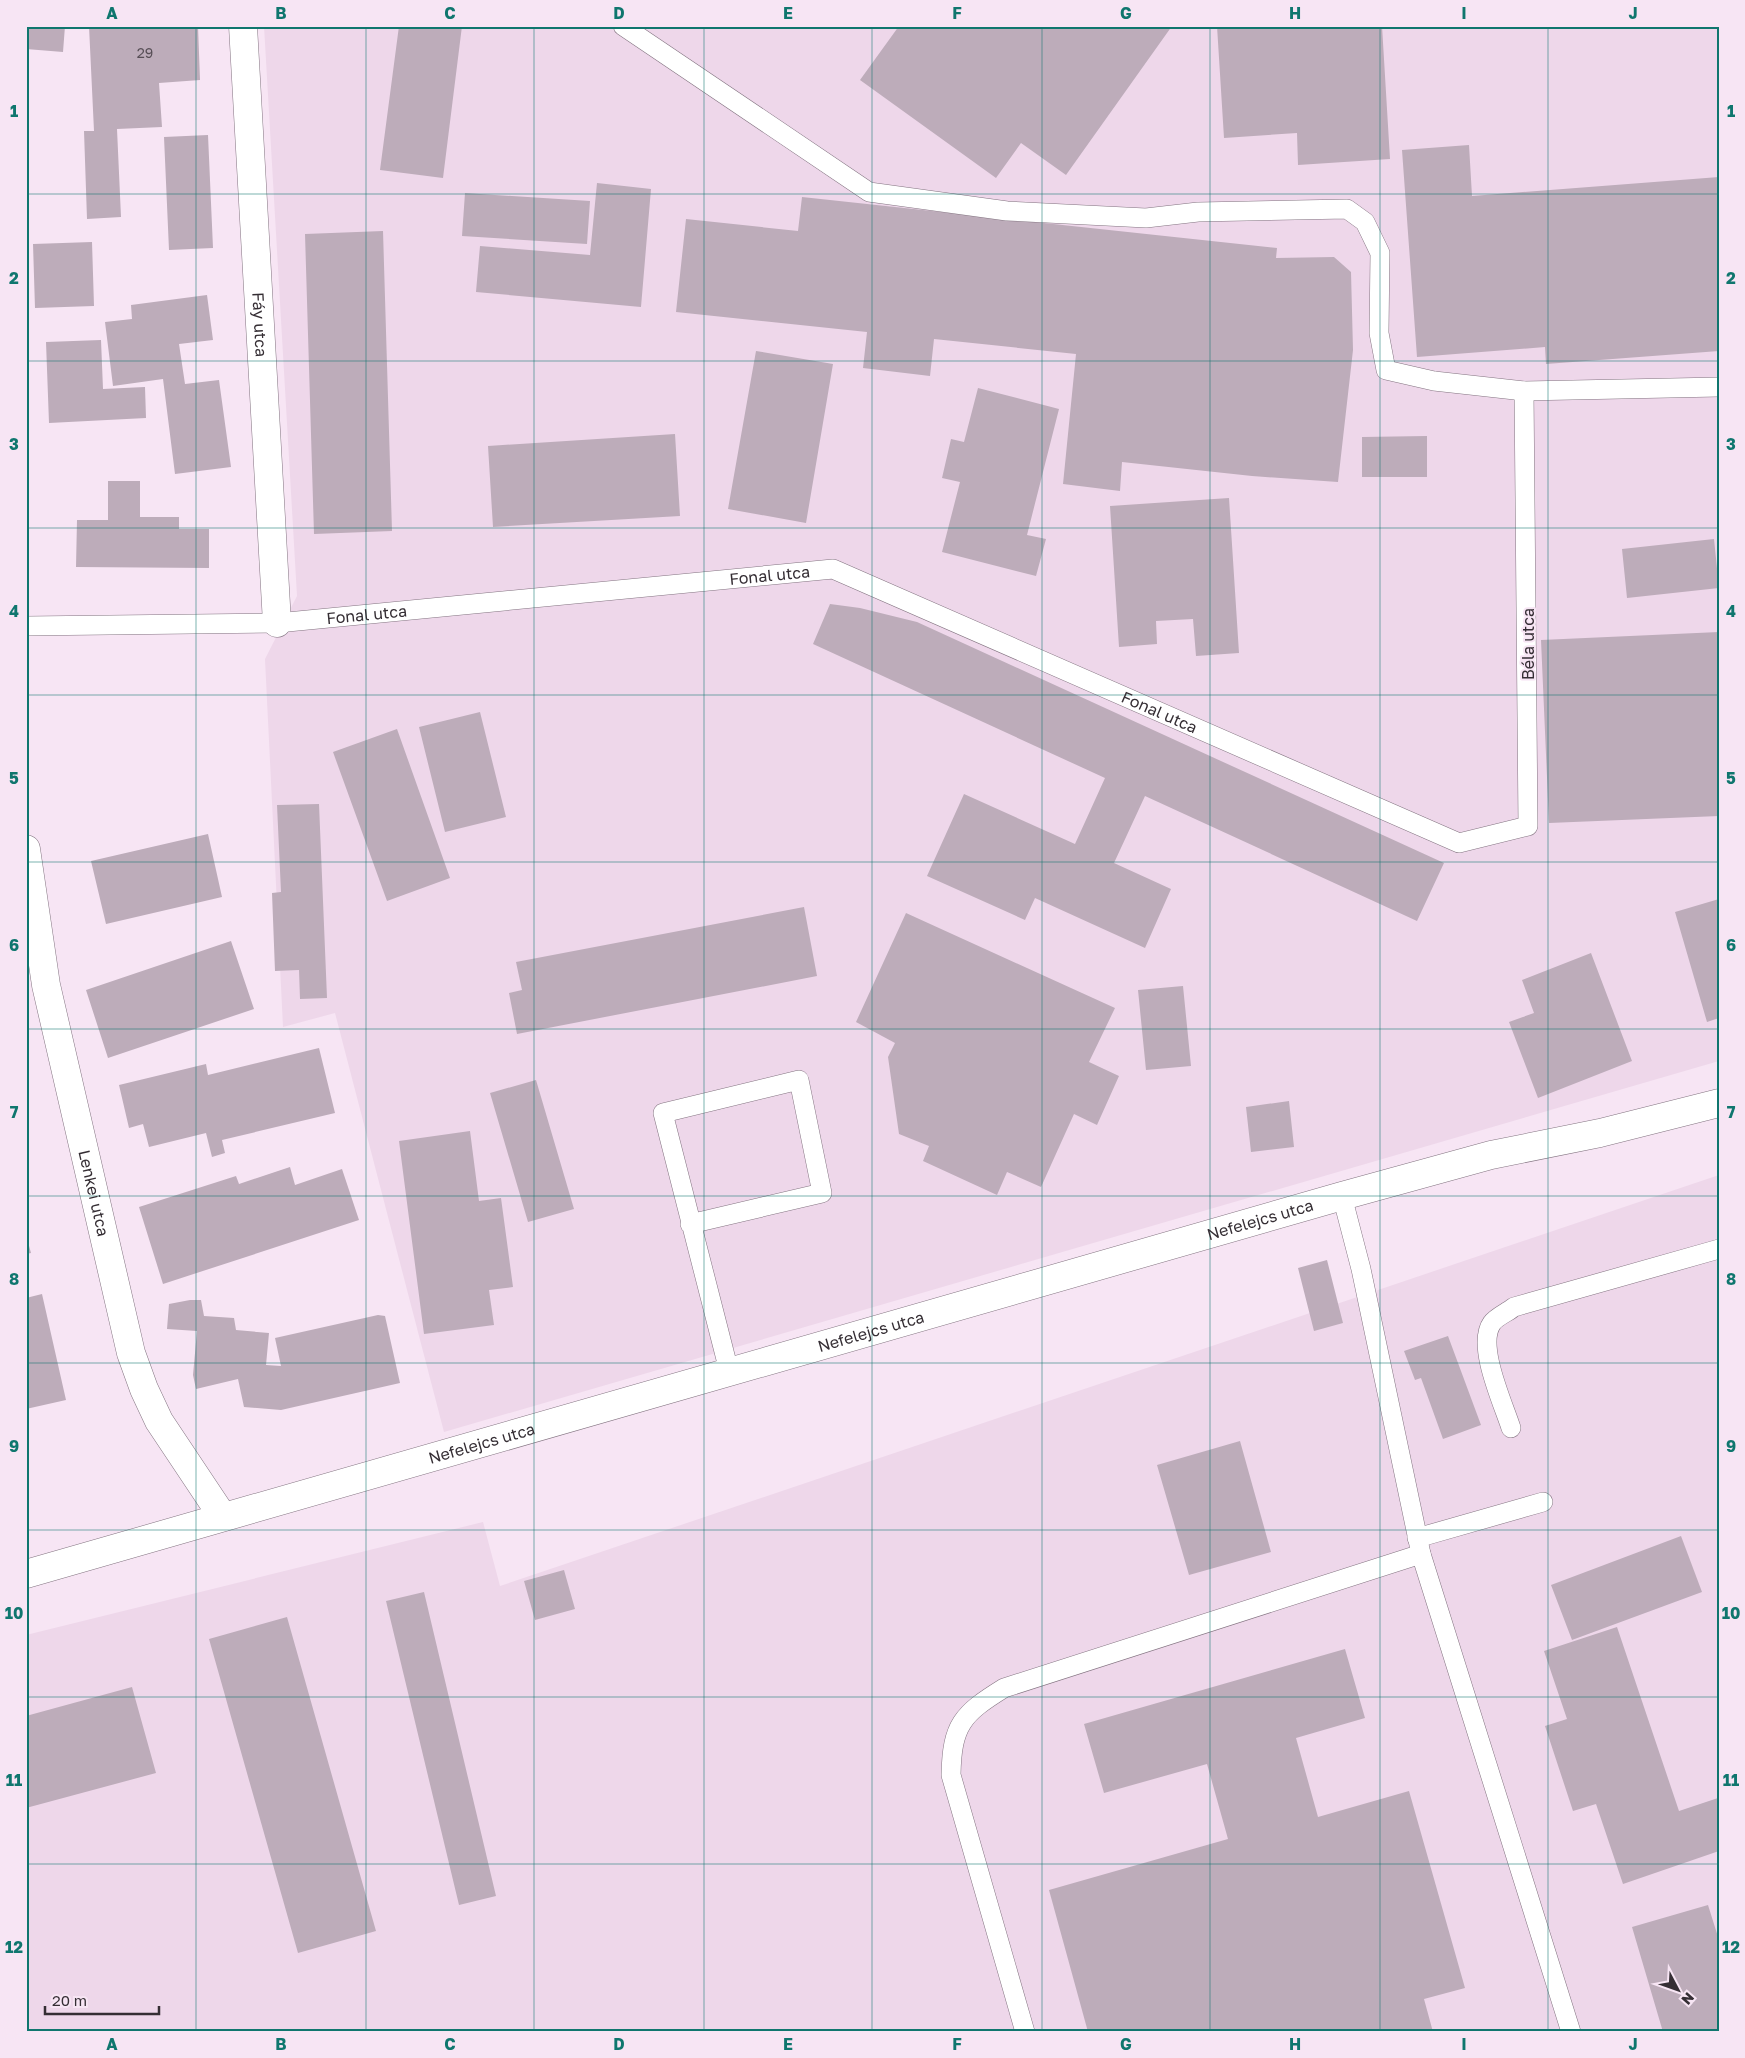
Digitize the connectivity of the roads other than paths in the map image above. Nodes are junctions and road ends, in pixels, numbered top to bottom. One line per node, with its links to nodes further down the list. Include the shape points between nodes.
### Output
1 (243, 26): 5 (street, Fáy utca)
2 (623, 26): 4 (lane, via 869,192 1008,211 1146,218 1198,212 1347,209 1365,222 1380,253 1379,333 1386,370 1434,382)
3 (1719, 387): 4 (lane)
4 (1524, 391): 7 (lane, Béla utca, via 1528,826)
5 (277, 623): 6 (lane, Fonal utca); 7 (lane, Fonal utca, via 833,569)
6 (26, 626)
7 (1459, 843)
8 (26, 849): 16 (street, Lenkei utca, via 46,986 131,1353 159,1421)
9 (1719, 1103): 10 (street, Nefelejcs utca, via 1600,1133 1491,1155)
10 (1342, 1196): 13 (street, Nefelejcs utca); 17 (lane, via 1361,1269)
11 (690, 1224): 11 (lane, via 664,1113 799,1080 822,1192); 13 (lane)
12 (1719, 1249): 14 (lane, via 1514,1307 1492,1322 1486,1351)
13 (729, 1371): 16 (street, Nefelejcs utca)
14 (1511, 1428)
15 (1543, 1502): 17 (lane)
16 (223, 1517): 18 (street, Nefelejcs utca)
17 (1419, 1546): 19 (lane, via 1004,1688 977,1705 959,1724 952,1748 951,1775); 20 (lane)
18 (26, 1574)
19 (1025, 2032)
20 (1571, 2032)

